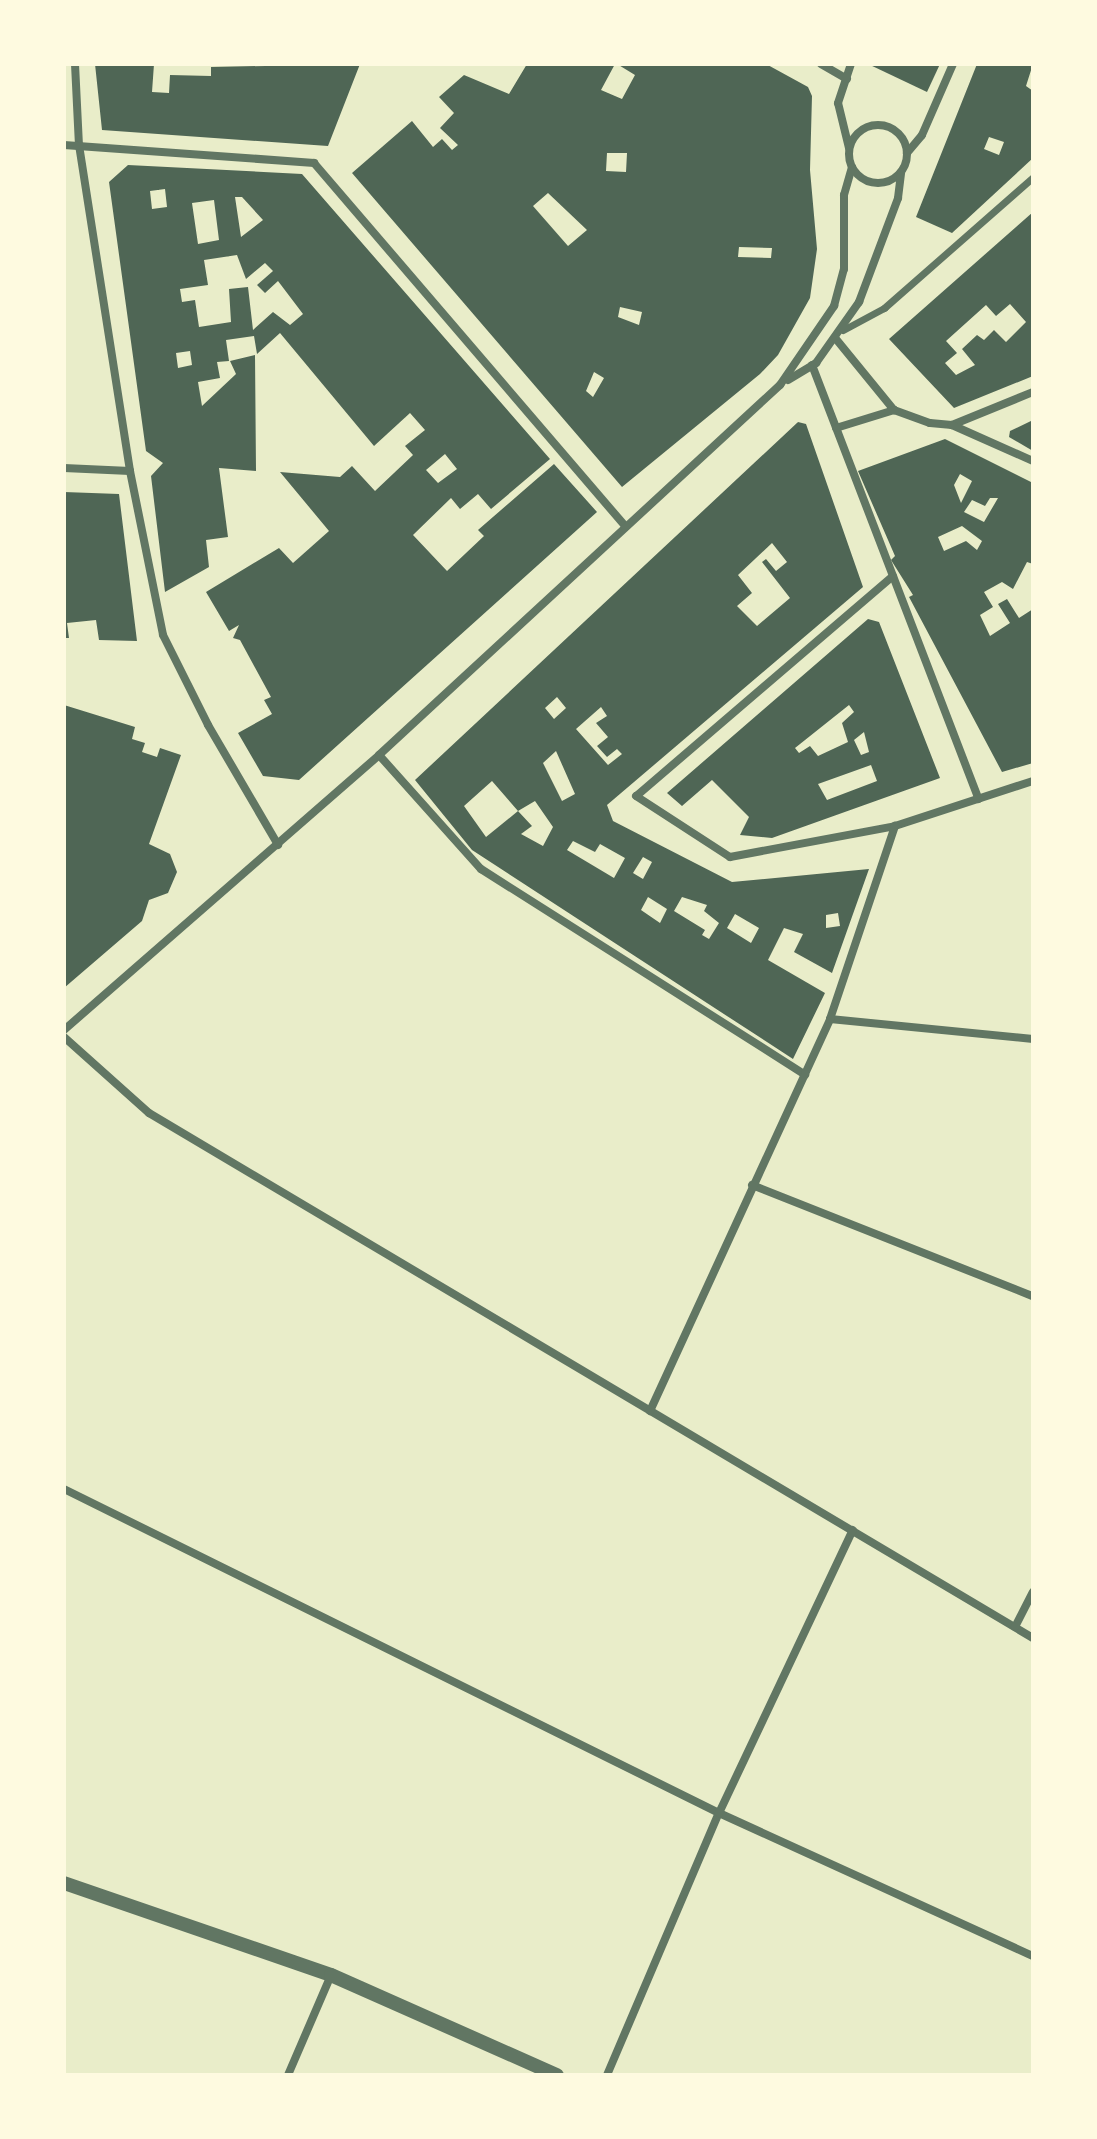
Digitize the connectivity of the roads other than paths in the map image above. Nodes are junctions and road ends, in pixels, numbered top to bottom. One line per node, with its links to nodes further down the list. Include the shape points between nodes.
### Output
1 (75, 64): 7 (street)
2 (821, 64): 5 (street)
3 (851, 64): 5 (street)
4 (953, 64): 9 (street, via 922,135)
5 (847, 79): 8 (street, via 838,103)
6 (64, 145): 7 (street)
7 (79, 145): 23 (street); 24 (street, via 314,163)
8 (849, 150): 9 (street, via 857,134 875,125 893,129); 10 (street)
9 (907, 153): 11 (street)
10 (852, 167): 11 (street, via 874,184); 16 (street, via 844,195 844,269 834,306)
11 (901, 172): 13 (street, via 894,210)
12 (1033, 177): 13 (street, via 884,308)
13 (843, 330): 14 (street)
14 (836, 339): 15 (street); 18 (street)
15 (812, 365): 16 (street); 20 (street)
16 (780, 385): 24 (street)
17 (1033, 392): 19 (street)
18 (894, 410): 19 (street); 20 (street)
19 (952, 425): 21 (street)
20 (836, 428): 25 (street)
21 (1033, 461)
22 (64, 468): 23 (street)
23 (130, 471): 30 (street, via 163,635)
24 (626, 527): 26 (street)
25 (893, 576): 28 (street); 29 (street, via 636,796 730,857)
26 (379, 755): 30 (street); 35 (street, via 481,869)
27 (1033, 781): 28 (street)
28 (979, 799): 29 (street)
29 (895, 826): 31 (street)
30 (278, 845): 32 (street)
31 (830, 1019): 34 (street); 35 (street)
32 (64, 1030)
33 (64, 1037): 38 (street, via 149,1113)
34 (1033, 1039)
35 (805, 1075): 36 (street)
36 (752, 1185): 37 (street); 38 (street)
37 (1033, 1296)
38 (650, 1411): 40 (street)
39 (64, 1489): 44 (street)
40 (853, 1530): 42 (street); 44 (street)
41 (1033, 1592): 42 (street)
42 (1015, 1627): 43 (street)
43 (1033, 1638)
44 (719, 1813): 46 (street); 50 (street)
45 (64, 1883): 47 (street)
46 (1033, 1956)
47 (331, 1975): 48 (street); 49 (street)
48 (288, 2075)
49 (557, 2075)
50 (607, 2075)

